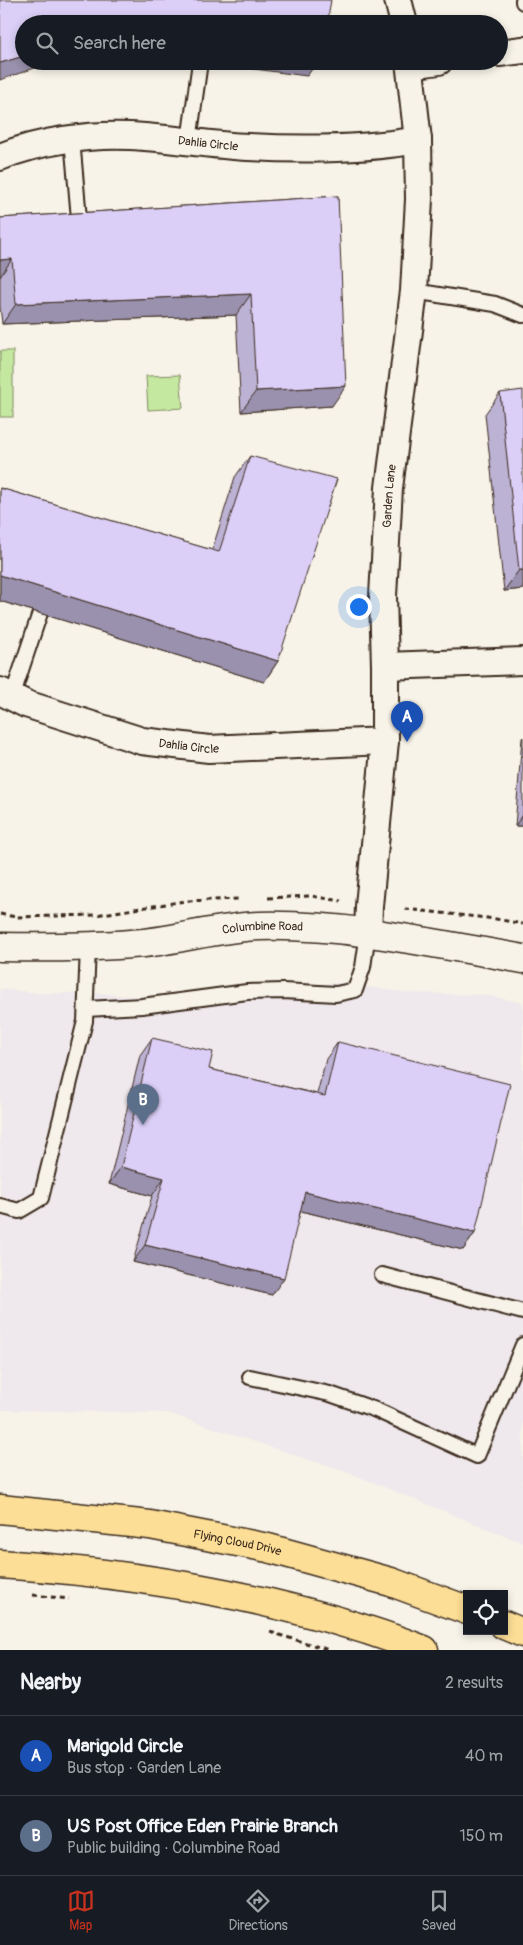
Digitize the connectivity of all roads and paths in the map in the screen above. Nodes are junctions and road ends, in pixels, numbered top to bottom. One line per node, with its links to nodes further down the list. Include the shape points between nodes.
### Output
1 (398, 0): 2 (street)
2 (402, 15)
3 (523, 50): 4 (street)
4 (508, 52)
5 (199, 70): 9 (lane)
6 (411, 70): 8 (street, Garden Lane)
7 (72, 139): 9 (street, Dahlia Circle, via 129,136); 10 (street, Dahlia Circle); 11 (lane)
8 (418, 140): 9 (street, Dahlia Circle, via 384,146 315,150); 12 (street, Garden Lane, via 419,199)
9 (189, 142)
10 (0, 157)
11 (80, 233)
12 (414, 291): 13 (lane, via 494,304); 16 (street, Garden Lane, via 389,488 383,596)
13 (523, 314)
14 (40, 613): 17 (lane)
15 (523, 661): 16 (street)
16 (385, 666): 18 (street, Garden Lane)
17 (6, 694): 18 (street, Dahlia Circle, via 26,704 142,741 209,748)
18 (385, 741): 19 (street, Garden Lane)
19 (368, 932): 21 (street, Columbine Road, via 259,926); 22 (street, Columbine Road); 23 (lane, via 363,967 354,990 336,994 283,990 247,992)
20 (0, 947): 21 (street, Columbine Road)
21 (88, 947): 23 (lane)
22 (523, 959)
23 (86, 1010): 24 (lane, via 41,1198 19,1211)
24 (0, 1206)
25 (382, 1275): 26 (lane)
26 (523, 1312)
27 (523, 1345): 28 (lane, via 477,1456 376,1410 330,1394)
28 (250, 1377)
29 (0, 1510): 33 (main road, Flying Cloud Drive, via 150,1525 268,1548 391,1582)
30 (0, 1564): 38 (main road, via 170,1583 234,1595 355,1625)
31 (30, 1595): 32 (path)
32 (70, 1599)
33 (463, 1609)
34 (508, 1626): 36 (main road)
35 (262, 1630): 37 (path)
36 (523, 1633)
37 (329, 1650)
38 (424, 1650)

